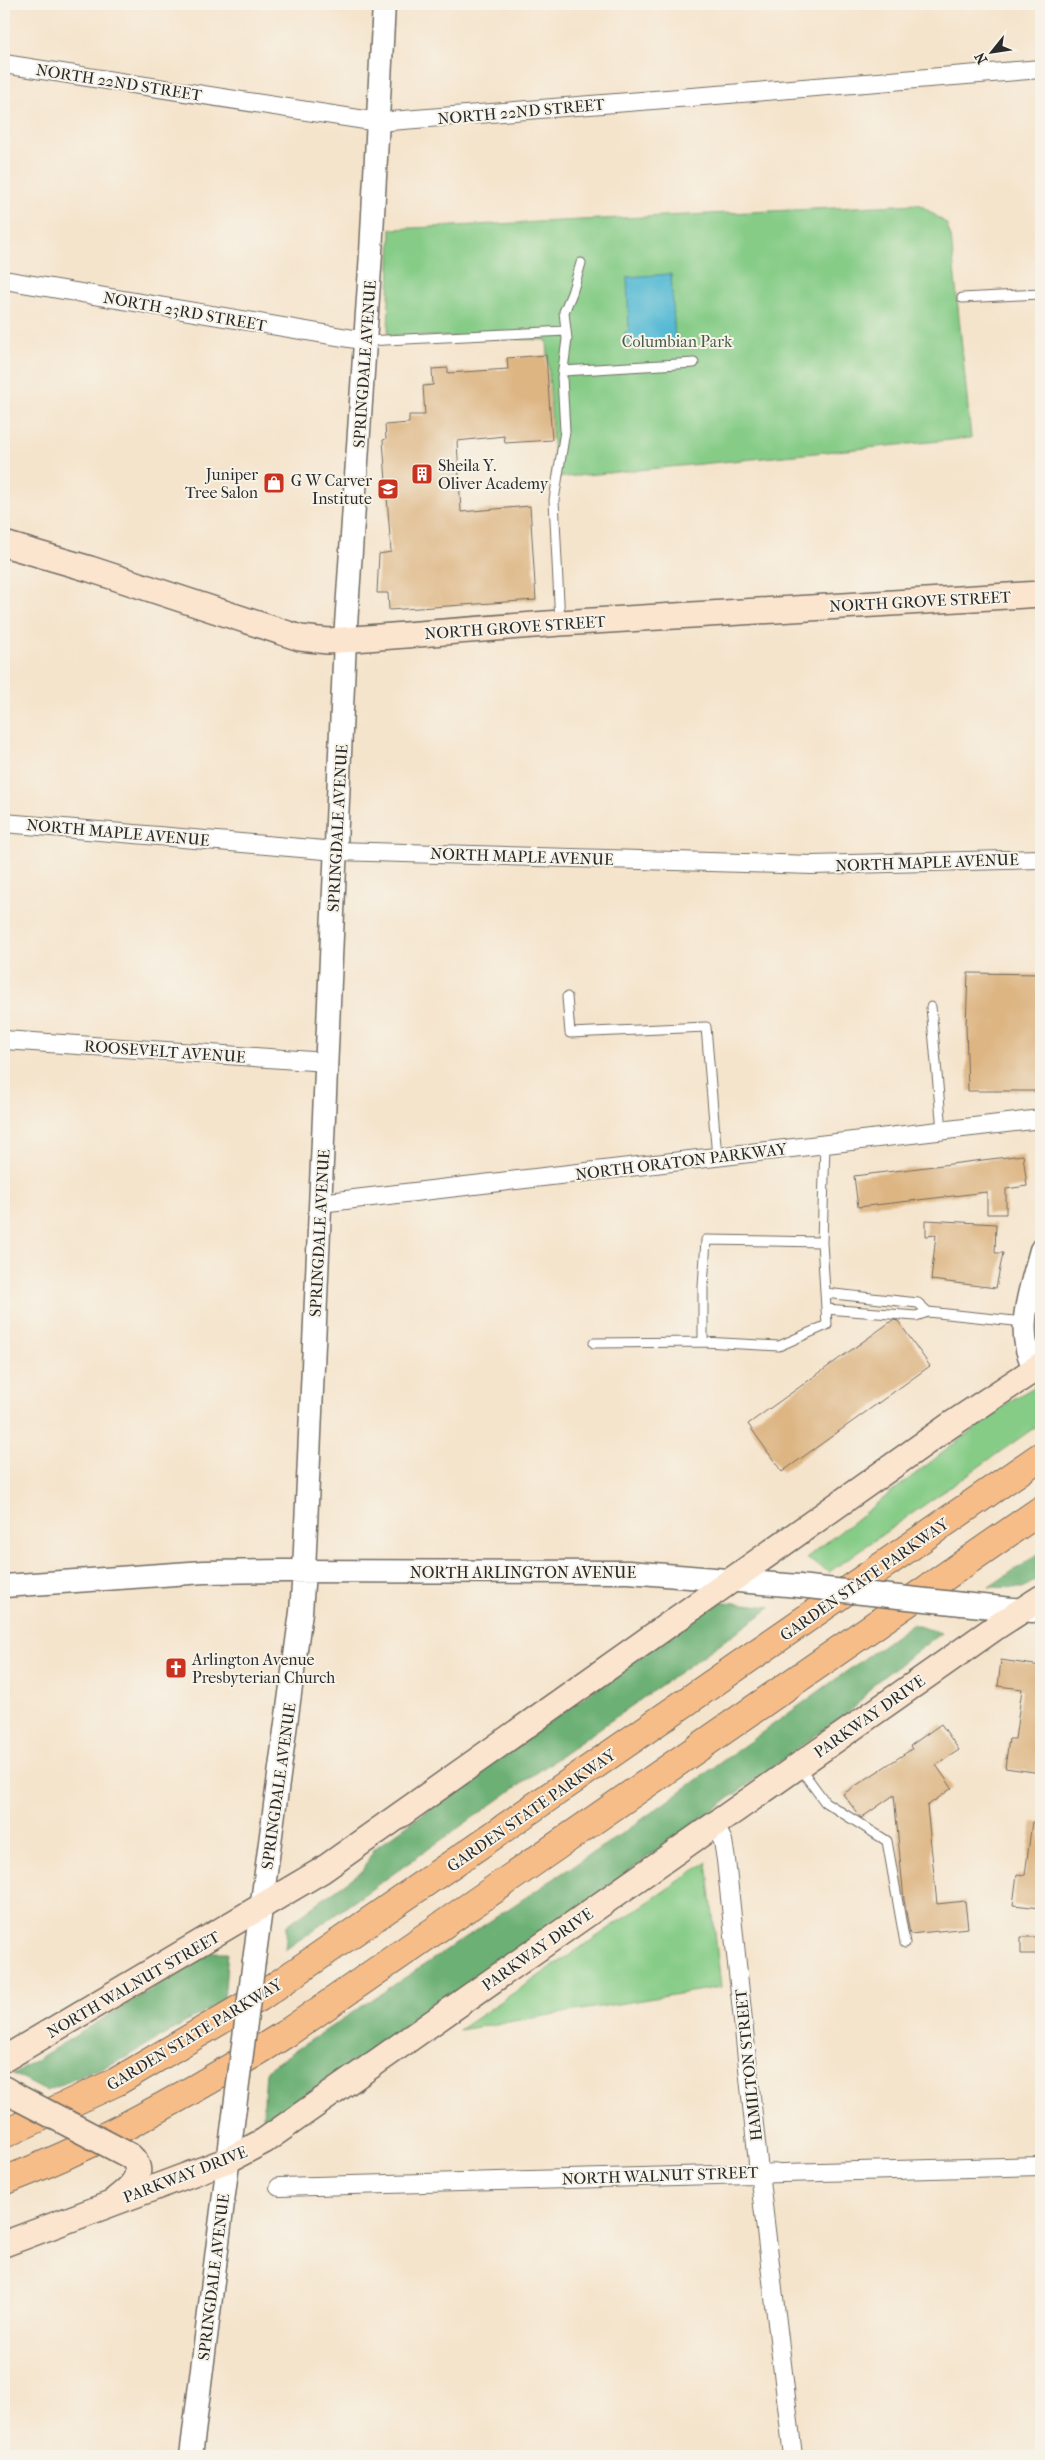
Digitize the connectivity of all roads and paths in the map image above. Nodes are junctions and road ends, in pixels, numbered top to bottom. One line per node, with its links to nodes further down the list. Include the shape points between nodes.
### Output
1 (384, 4): 4 (street, SPRINGDALE AVENUE)
2 (4, 64): 4 (street, NORTH 22ND STREET)
3 (1041, 69): 4 (street, NORTH 22ND STREET)
4 (378, 122): 10 (street, SPRINGDALE AVENUE)
5 (581, 263): 9 (lane, via 564,312)
6 (4, 280): 10 (street, NORTH 23RD STREET)
7 (1041, 294): 8 (lane)
8 (962, 298)
9 (566, 331): 10 (lane); 12 (lane)
10 (366, 341): 16 (street, SPRINGDALE AVENUE)
11 (694, 363): 12 (lane)
12 (562, 371): 15 (lane, via 565,431 554,500)
13 (4, 544): 16 (main road, NORTH GROVE STREET, via 300,638 328,642)
14 (1041, 594): 15 (main road, NORTH GROVE STREET)
15 (560, 623): 16 (main road, NORTH GROVE STREET)
16 (346, 640): 18 (street, SPRINGDALE AVENUE)
17 (4, 823): 18 (street, NORTH MAPLE AVENUE)
18 (336, 850): 19 (street, NORTH MAPLE AVENUE, via 812,865); 23 (street, SPRINGDALE AVENUE)
19 (1041, 859)
20 (567, 997): 27 (lane, via 570,1032 706,1027)
21 (931, 1006): 25 (lane)
22 (4, 1040): 23 (street, ROOSEVELT AVENUE)
23 (326, 1062): 28 (street, SPRINGDALE AVENUE)
24 (1041, 1119): 25 (street, NORTH ORATON PARKWAY)
25 (942, 1130): 26 (street, NORTH ORATON PARKWAY)
26 (825, 1144): 27 (street, NORTH ORATON PARKWAY); 29 (lane)
27 (716, 1157): 28 (street, NORTH ORATON PARKWAY)
28 (320, 1203): 40 (street, SPRINGDALE AVENUE)
29 (822, 1242): 31 (lane); 35 (lane, via 706,1240)
30 (1041, 1250): 34 (street)
31 (825, 1293): 32 (lane); 33 (lane, via 918,1303)
32 (826, 1309): 33 (lane, via 916,1316); 35 (lane, via 827,1325 779,1346)
33 (928, 1312): 34 (lane)
34 (1024, 1322): 37 (street, via 1026,1347)
35 (703, 1342): 36 (lane)
36 (594, 1343)
37 (1038, 1367): 41 (main road, via 949,1426)
38 (1041, 1456): 50 (highway, GARDEN STATE PARKWAY, via 260,1997 116,2082)
39 (1041, 1510): 54 (highway, via 287,2033 139,2119)
40 (304, 1571): 41 (street, NORTH ARLINGTON AVENUE, via 629,1572); 42 (street, NORTH ARLINGTON AVENUE, via 204,1572); 46 (street, SPRINGDALE AVENUE)
41 (734, 1580): 43 (street, NORTH ARLINGTON AVENUE, bridge, via 962,1604); 46 (main road, via 345,1855)
42 (4, 1586)
43 (1035, 1606): 44 (main road, PARKWAY DRIVE)
44 (798, 1766): 45 (main road, PARKWAY DRIVE); 47 (lane, via 825,1802 887,1841)
45 (714, 1824): 51 (main road, PARKWAY DRIVE, via 298,2118); 53 (street, HAMILTON STREET, via 726,1860)
46 (261, 1908): 48 (main road, NORTH WALNUT STREET); 51 (street, SPRINGDALE AVENUE, bridge)
47 (905, 1943)
48 (4, 2059)
49 (12, 2094): 56 (main road, bridge, via 134,2160 138,2170 135,2182 123,2194)
50 (4, 2134)
51 (228, 2160): 56 (main road, PARKWAY DRIVE); 58 (street, SPRINGDALE AVENUE)
52 (1041, 2166): 53 (street, NORTH WALNUT STREET)
53 (759, 2172): 55 (street, NORTH WALNUT STREET); 59 (street, HAMILTON STREET)
54 (4, 2182)
55 (279, 2187)
56 (100, 2206): 57 (main road, PARKWAY DRIVE)
57 (4, 2244)
58 (191, 2456)
59 (793, 2456)

